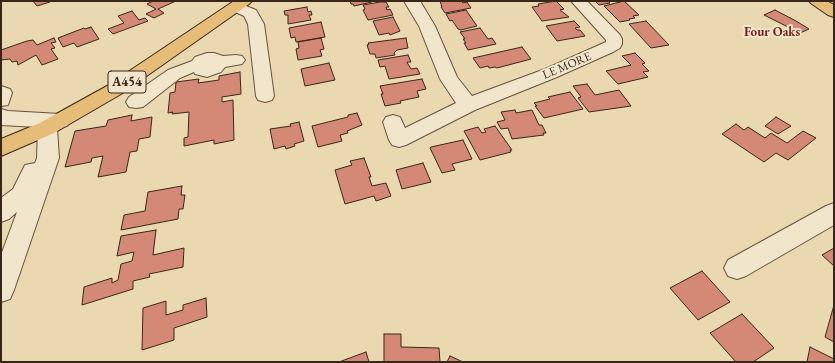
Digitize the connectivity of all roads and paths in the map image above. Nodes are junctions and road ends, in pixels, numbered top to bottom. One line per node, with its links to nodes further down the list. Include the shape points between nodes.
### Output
1 (412, 1): 13 (street, via 427,26 449,79)
2 (579, 1): 13 (street, LE MORE, via 614,38 614,44 551,73)
3 (817, 1): 5 (main road)
4 (240, 4): 7 (main road, A454); 10 (street, via 250,13 256,24)
5 (834, 12)
6 (228, 61): 8 (street, via 207,71 201,70 198,65 188,68)
7 (144, 70): 8 (street); 16 (main road, A454)
8 (164, 81): 12 (street)
9 (1, 92): 11 (street)
10 (265, 96)
11 (1, 100)
12 (136, 102)
13 (468, 106): 15 (street, LE MORE, via 399,140)
14 (1, 116): 16 (street)
15 (393, 122)
16 (47, 128): 17 (main road, A454); 18 (street, via 34,169 21,194); 21 (street, via 48,158)
17 (1, 148)
18 (1, 212)
19 (834, 213): 20 (street)
20 (737, 268)
21 (1, 290)

